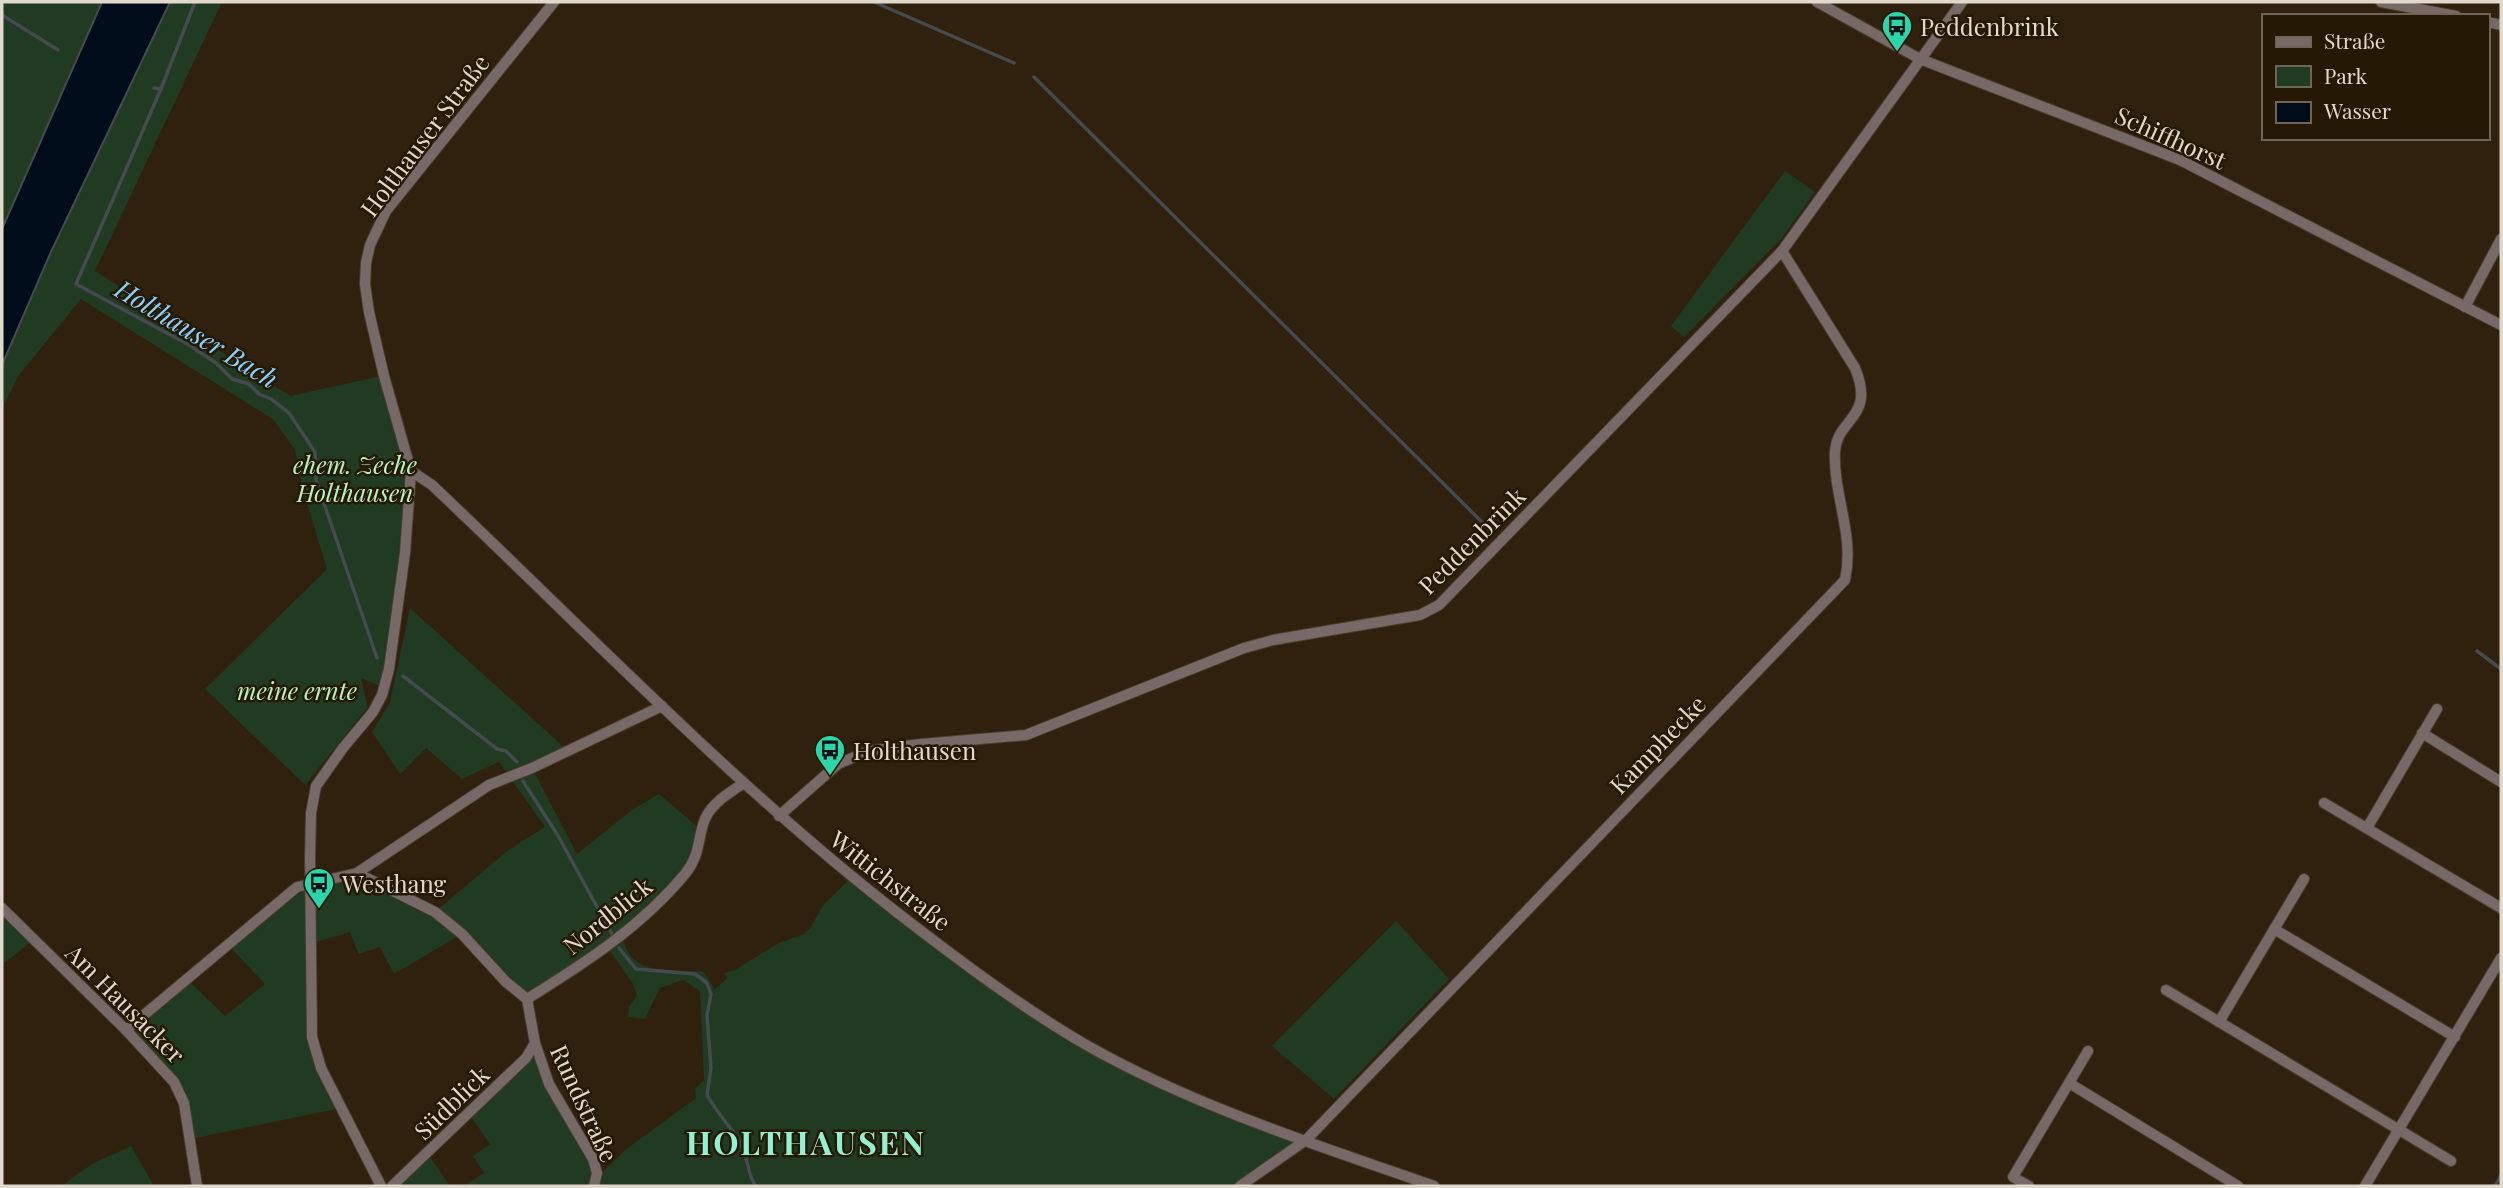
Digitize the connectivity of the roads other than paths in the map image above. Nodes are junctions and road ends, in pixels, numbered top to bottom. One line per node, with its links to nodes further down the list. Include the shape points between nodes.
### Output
1 (554, 2): 11 (street, Holthauser Straße, via 386,211 370,245 366,262 369,312)
2 (1817, 2): 6 (street, Schiffhorst)
3 (1962, 2): 6 (street, Peddenbrink)
4 (2381, 2): 5 (street)
5 (2445, 14)
6 (1920, 59): 8 (street, Peddenbrink); 9 (street, Schiffhorst, via 2180,160)
7 (2501, 239): 9 (street)
8 (1782, 251): 18 (street, Peddenbrink, via 1429,611 1244,648 1026,735 868,751 838,764); 36 (street, Kamphecke, via 1860,381 1858,410 1839,436 1835,453 1848,545 1845,580)
9 (2465, 307): 10 (street, Schiffhorst)
10 (2501, 325)
11 (411, 471): 12 (street, Wittichstraße, via 432,485); 22 (street, Holthauser Straße, via 389,669 373,712 316,786 311,813)
12 (662, 706): 16 (street, Wittichstraße); 20 (street, via 489,785)
13 (2437, 709): 14 (street)
14 (2422, 733): 15 (street); 19 (street)
15 (2501, 782)
16 (744, 783): 18 (street, Wittichstraße); 28 (street, Nordblick, via 706,817 693,863 645,916 611,945)
17 (2324, 803): 19 (street)
18 (779, 816): 36 (street, Wittichstraße, via 851,878 1034,1013 1136,1072)
19 (2367, 828): 24 (street)
20 (357, 873): 22 (street); 28 (street, via 435,912)
21 (2304, 879): 25 (street)
22 (311, 882): 30 (street, via 298,887); 39 (street, Holthauser Straße, via 312,1037 321,1068)
23 (2, 908): 30 (street, Am Hausacker)
24 (2501, 908)
25 (2274, 929): 29 (street); 31 (street)
26 (2501, 958): 31 (street)
27 (2166, 990): 29 (street)
28 (527, 999): 32 (street, Rundstraße)
29 (2219, 1023): 35 (street)
30 (126, 1030): 38 (street, Am Hausacker, via 174,1082 184,1104)
31 (2455, 1037): 35 (street)
32 (535, 1043): 40 (street, Südblick, via 526,1058); 41 (street, Rundstraße, via 549,1084 593,1159)
33 (2088, 1051): 34 (street)
34 (2069, 1083): 44 (street, via 2013,1177); 45 (street)
35 (2399, 1130): 37 (street); 46 (street)
36 (1306, 1140): 42 (street, Kamphecke); 43 (street, Wittichstraße)
37 (2451, 1161)
38 (197, 1186)
39 (381, 1186)
40 (392, 1186)
41 (594, 1186)
42 (1240, 1186)
43 (1434, 1186)
44 (2029, 1186)
45 (2238, 1186)
46 (2365, 1186)

